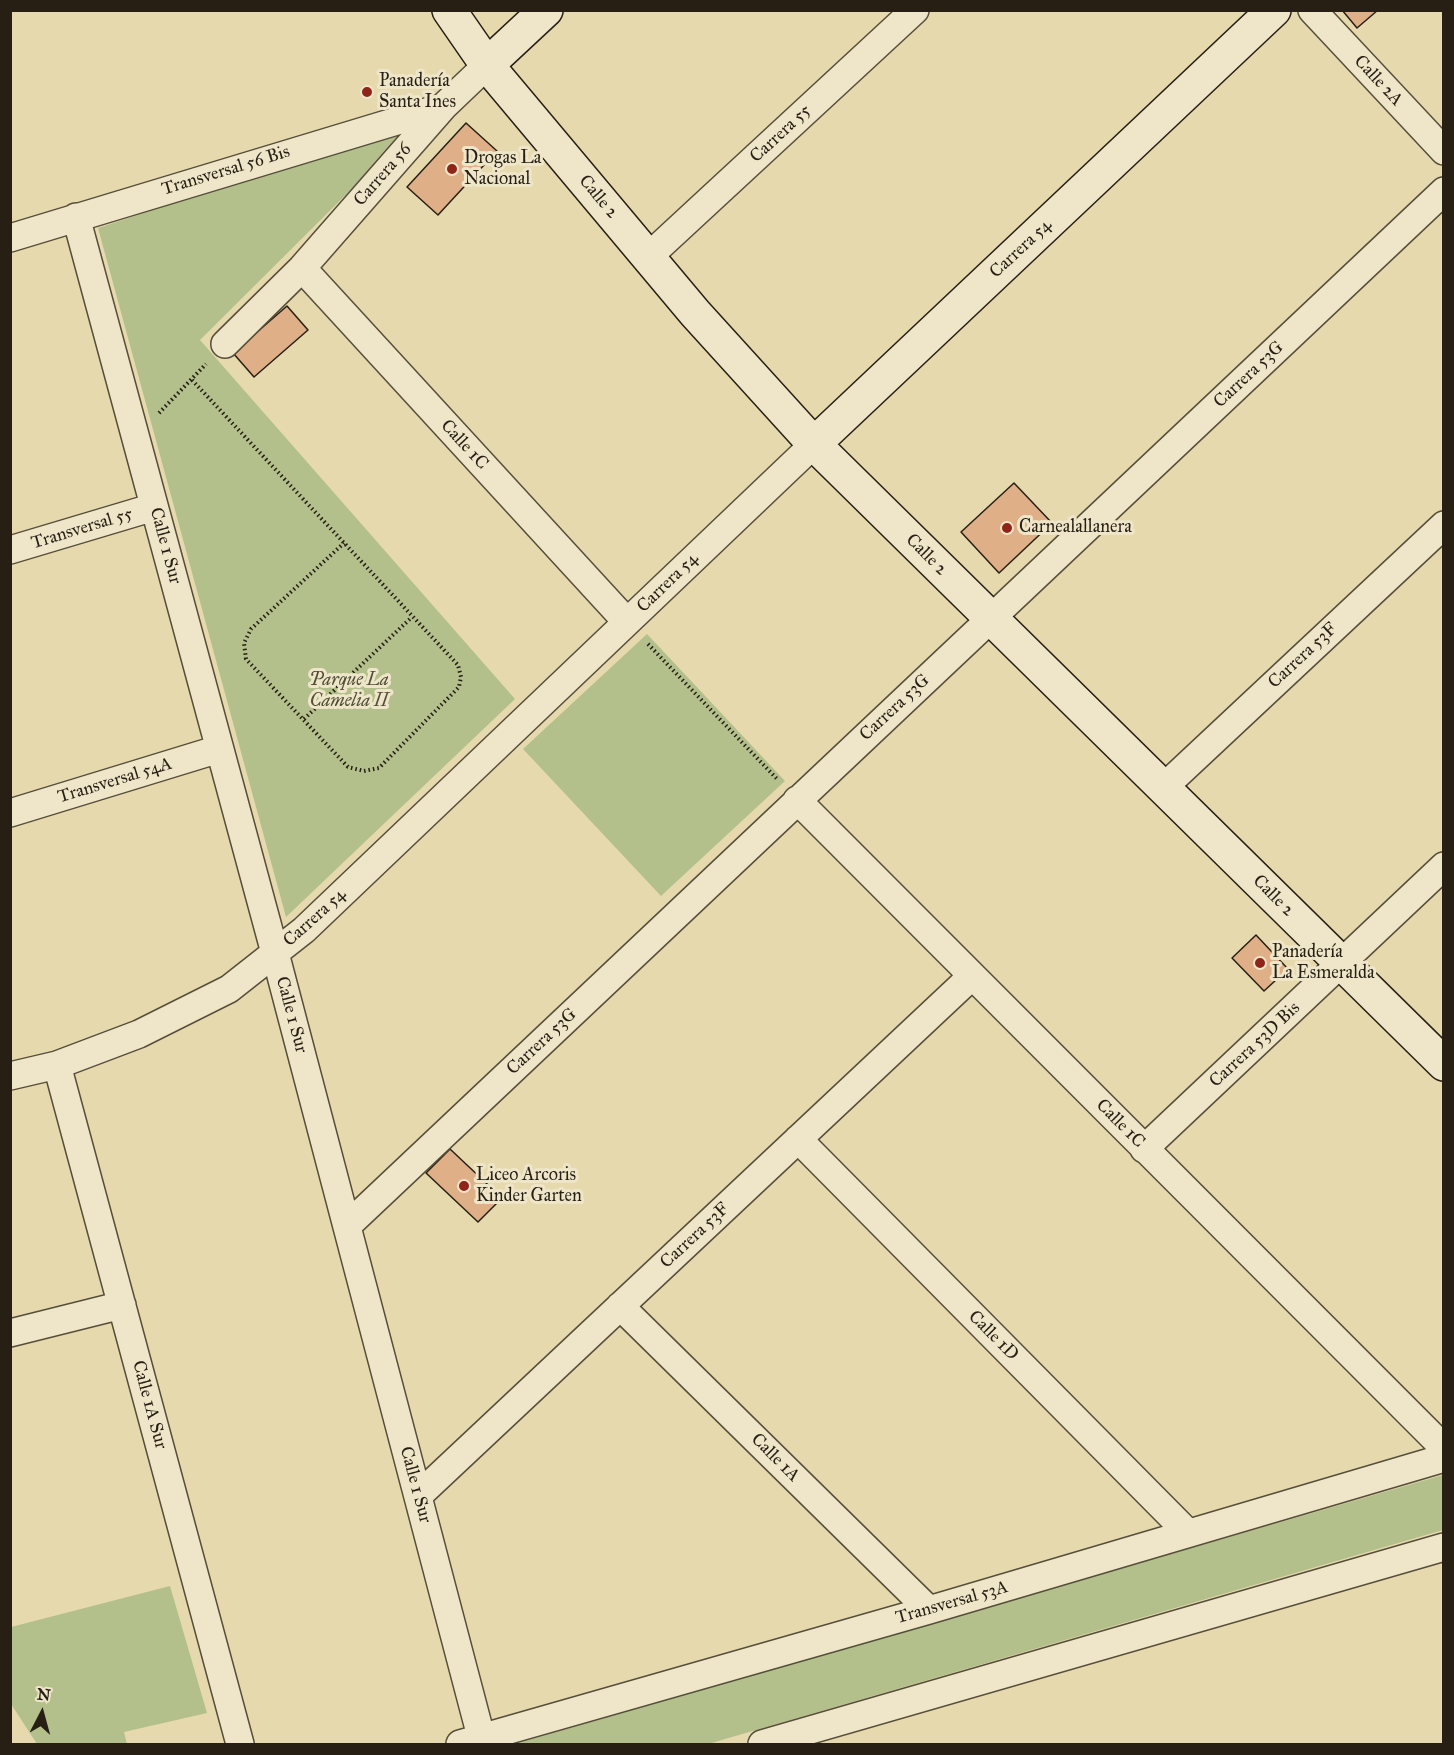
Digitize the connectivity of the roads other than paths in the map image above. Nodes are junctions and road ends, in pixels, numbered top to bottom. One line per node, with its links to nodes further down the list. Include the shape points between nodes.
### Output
1 (449, 10): 6 (street, Calle 2)
2 (546, 10): 6 (street, Carrera 56)
3 (915, 10): 12 (street, Carrera 55)
4 (1274, 10): 15 (street, Carrera 54)
5 (1312, 10): 8 (street, Calle 2A)
6 (488, 65): 7 (street, Carrera 56); 12 (street, Calle 2)
7 (443, 106): 10 (street, Transversal 56 Bis); 13 (street, Carrera 56)
8 (1443, 151)
9 (1443, 191): 19 (street, Carrera 53G)
10 (76, 217): 11 (street, Transversal 56 Bis); 16 (street, Calle 1 Sur)
11 (10, 238)
12 (648, 256): 15 (street, Calle 2)
13 (302, 268): 14 (street, Carrera 56); 20 (street, Calle 1C)
14 (225, 345)
15 (814, 444): 19 (street, Calle 2); 20 (street, Carrera 54)
16 (154, 507): 18 (street, Transversal 55); 21 (street, Calle 1 Sur)
17 (1443, 525): 22 (street, Carrera 53F)
18 (10, 550)
19 (990, 619): 22 (street, Calle 2); 23 (street, Carrera 53G)
20 (627, 622): 26 (street, Carrera 54, via 304,930)
21 (219, 749): 24 (street, Transversal 54A); 26 (street, Calle 1 Sur)
22 (1163, 788): 27 (street, Calle 2)
23 (797, 800): 28 (street, Calle 1C); 34 (street, Carrera 53G)
24 (10, 813)
25 (1443, 866): 27 (street, Carrera 53D Bis)
26 (275, 953): 30 (street, Carrera 54, via 229,989 139,1034); 34 (street, Calle 1 Sur)
27 (1341, 963): 29 (street, Calle 2); 33 (street, Carrera 53D Bis)
28 (972, 975): 32 (street, Carrera 53F); 33 (street, Calle 1C)
29 (1443, 1064)
30 (57, 1065): 31 (street, Carrera 54); 35 (street, Calle 1A Sur)
31 (10, 1076)
32 (798, 1139): 36 (street, Carrera 53F); 41 (street, Calle 1D)
33 (1144, 1149): 38 (street, Calle 1C)
34 (347, 1226): 40 (street, Calle 1 Sur)
35 (122, 1305): 37 (street); 45 (street, Calle 1A Sur)
36 (620, 1306): 40 (street, Carrera 53F); 43 (street, Calle 1A)
37 (10, 1333)
38 (1443, 1448)
39 (1443, 1458): 41 (street, Transversal 53A)
40 (418, 1496): 44 (street, Calle 1 Sur)
41 (1188, 1533): 43 (street, Transversal 53A)
42 (1443, 1547): 46 (street)
43 (929, 1610): 44 (street, Transversal 53A)
44 (475, 1742)
45 (240, 1744)
46 (762, 1744)

